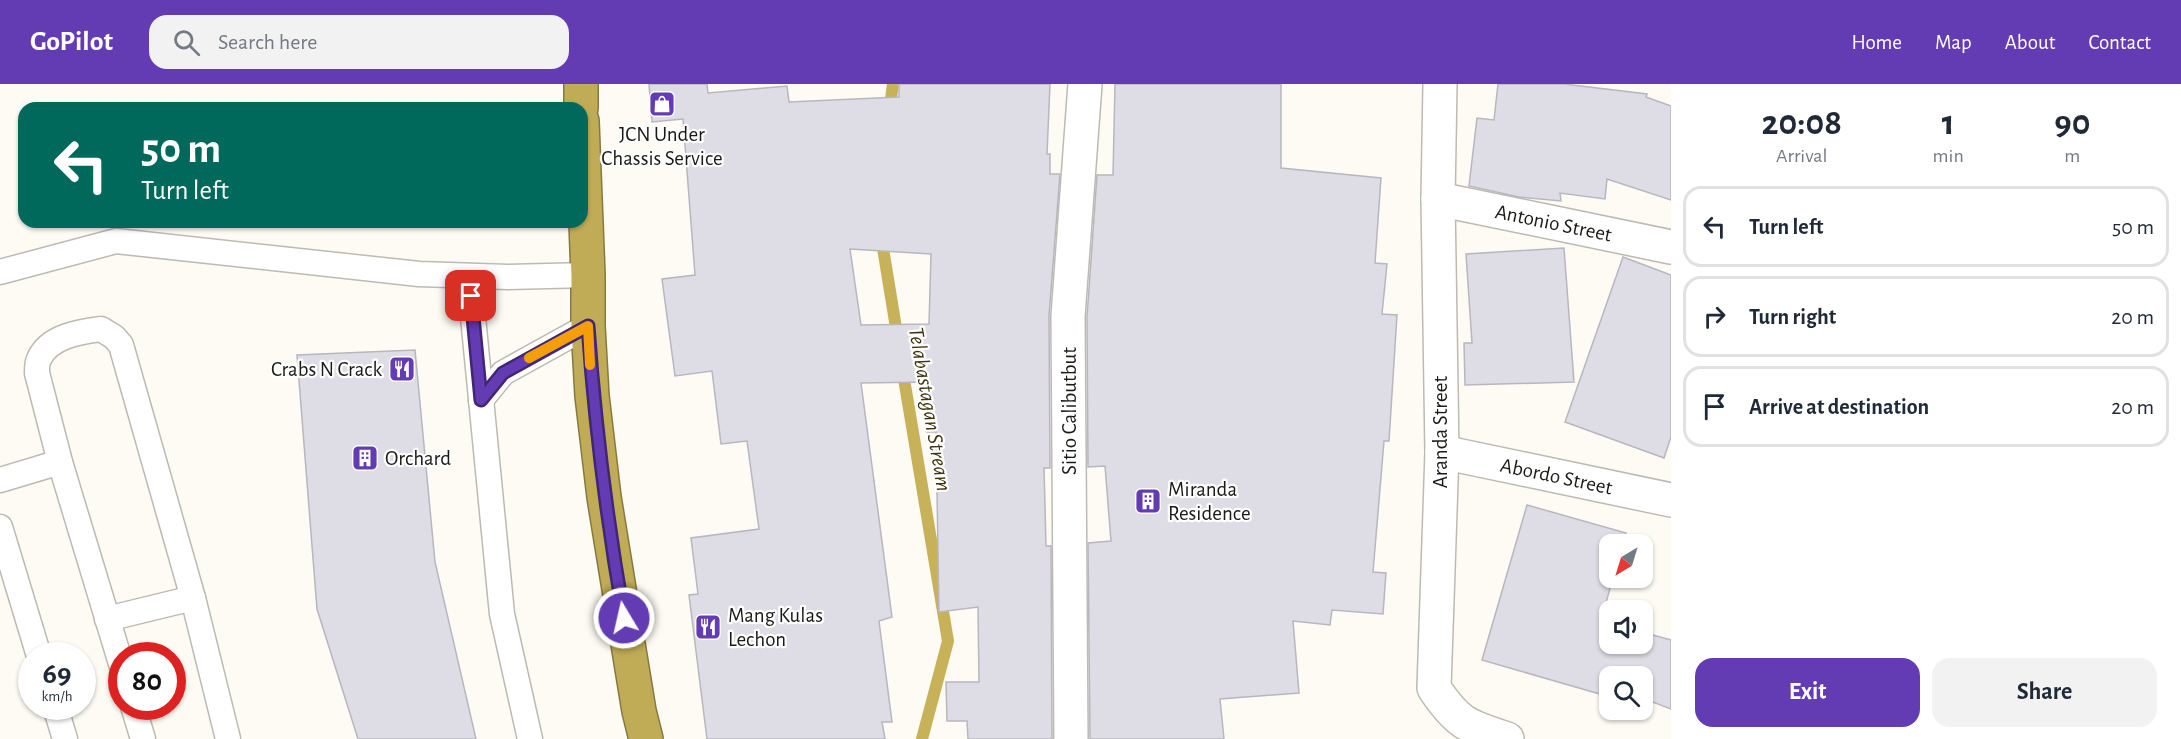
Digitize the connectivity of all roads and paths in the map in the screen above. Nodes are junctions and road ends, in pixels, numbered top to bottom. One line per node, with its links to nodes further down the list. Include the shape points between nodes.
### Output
1 (580, 84): 4 (highway)
2 (1085, 84): 29 (street, Sitio Calibutbut, via 1068,316)
3 (1440, 84): 5 (street, Aranda Street)
4 (582, 102)
5 (1438, 199): 7 (street, Antonio Street); 13 (street, Aranda Street)
6 (586, 228): 9 (highway)
7 (1671, 248)
8 (0, 272): 10 (lane, via 116,241)
9 (588, 275): 10 (lane); 11 (highway)
10 (469, 276): 12 (lane)
11 (588, 326): 12 (lane, via 503,373); 28 (highway, via 604,497)
12 (481, 400): 27 (lane, via 502,614)
13 (1442, 452): 16 (street, Abordo Street); 30 (street, Aranda Street, via 1434,688 1449,711 1469,726)
14 (60, 462): 15 (lane); 18 (lane, via 37,373 39,358 64,336 101,330 121,345); 19 (lane)
15 (0, 480)
16 (1671, 500)
17 (0, 526): 20 (lane)
18 (193, 598): 19 (lane); 26 (lane)
19 (107, 619): 21 (lane)
20 (35, 642)
21 (114, 642)
22 (59, 720): 24 (lane)
23 (137, 720): 25 (lane)
24 (65, 739)
25 (143, 739)
26 (228, 739)
27 (530, 739)
28 (646, 739)
29 (1071, 739)
30 (1508, 739)

